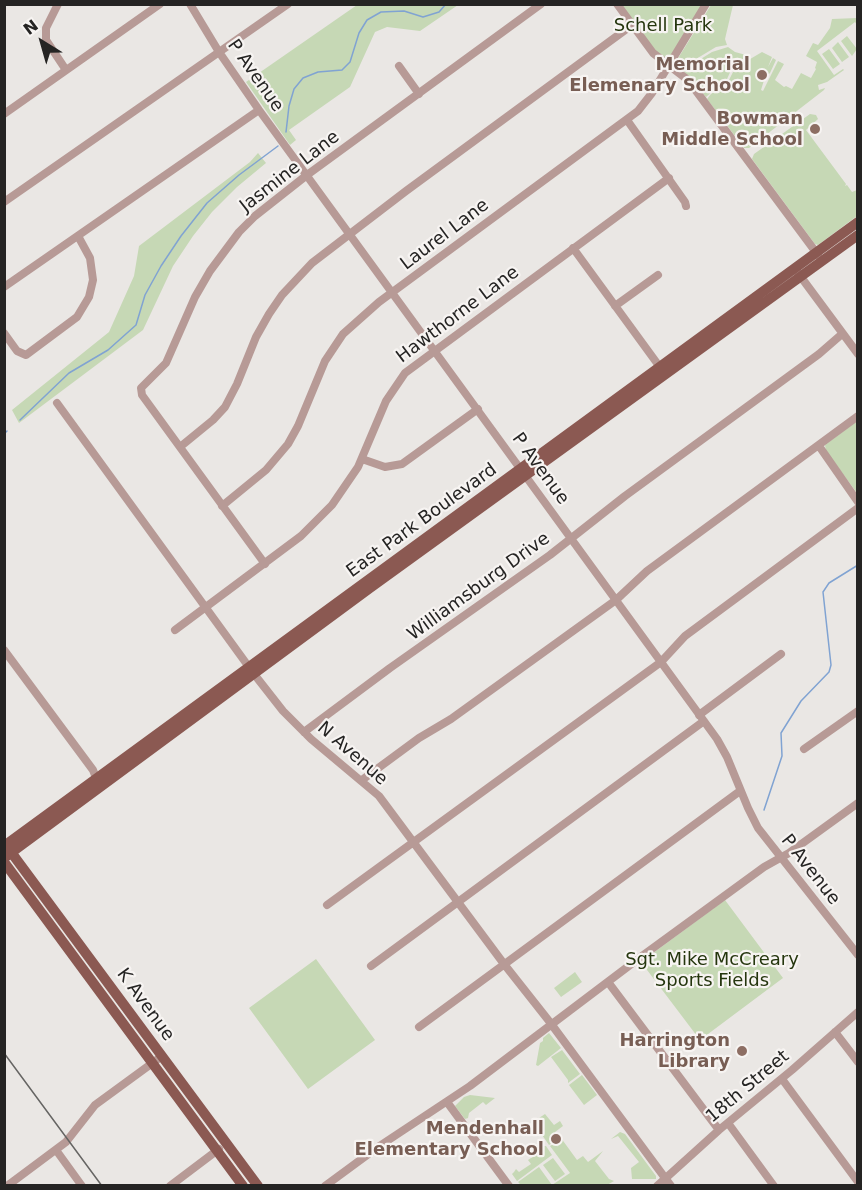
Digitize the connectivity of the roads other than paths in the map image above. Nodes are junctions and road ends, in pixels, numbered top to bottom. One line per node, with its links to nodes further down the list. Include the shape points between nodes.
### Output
1 (58, 4): 12 (street, via 46,28 46,40)
2 (160, 4): 12 (street)
3 (190, 4): 9 (street, P Avenue)
4 (541, 4): 13 (street, Jasmine Lane)
5 (617, 4): 8 (street)
6 (706, 4): 11 (street, Laurel Lane)
7 (284, 6): 9 (street)
8 (632, 25): 11 (street); 22 (street)
9 (219, 52): 14 (street, P Avenue); 19 (street)
10 (399, 66): 13 (street)
11 (669, 67): 16 (street, Laurel Lane, via 648,100); 26 (street, via 688,80)
12 (66, 70): 15 (street)
13 (419, 94): 17 (street, Jasmine Lane)
14 (259, 110): 17 (street, P Avenue); 24 (street)
15 (4, 114)
16 (627, 120): 18 (street); 30 (street, Laurel Lane)
17 (307, 175): 22 (street, P Avenue); 41 (street, Jasmine Lane, via 255,216 215,263 166,363 141,388 142,395)
18 (669, 178): 20 (street); 25 (street, Hawthorne Lane)
19 (4, 202)
20 (686, 206)
21 (856, 225): 26 (main road, East Park Boulevard)
22 (350, 233): 30 (street, P Avenue); 41 (street, via 312,263 282,295 256,337 225,407)
23 (858, 235): 26 (main road, East Park Boulevard)
24 (78, 236): 29 (street); 32 (street, via 92,269 91,292 82,310 72,322 26,355)
25 (573, 248): 31 (street); 34 (street, Hawthorne Lane)
26 (819, 257): 27 (main road, East Park Boulevard)
27 (797, 273): 33 (street); 36 (main road, East Park Boulevard)
28 (658, 275): 31 (street)
29 (4, 287)
30 (393, 292): 34 (street, P Avenue); 45 (street, Laurel Lane, via 360,316 333,347 298,426 274,461)
31 (615, 306): 36 (street)
32 (4, 333)
33 (842, 334): 35 (street); 47 (street, Williamsburg Drive)
34 (435, 351): 38 (street, P Avenue); 42 (street, Hawthorne Lane, via 396,383)
35 (858, 354)
36 (662, 371): 43 (main road, East Park Boulevard)
37 (57, 404): 50 (street, N Avenue)
38 (478, 409): 42 (street, via 402,464 386,466); 43 (street, P Avenue)
39 (858, 416): 40 (street)
40 (819, 446): 44 (street); 49 (street, via 646,571)
41 (180, 447): 45 (street, Jasmine Lane)
42 (362, 459): 48 (street, Hawthorne Lane, via 344,489 312,526)
43 (524, 472): 47 (street, P Avenue); 55 (main road, East Park Boulevard)
44 (858, 501)
45 (222, 506): 48 (street, Jasmine Lane)
46 (858, 508): 54 (street, via 686,636)
47 (572, 538): 49 (street, P Avenue); 58 (street, Williamsburg Drive)
48 (265, 564): 50 (street, Hawthorne Lane)
49 (616, 600): 54 (street, P Avenue); 60 (street)
50 (205, 608): 51 (street, Hawthorne Lane); 55 (street, N Avenue)
51 (175, 630)
52 (4, 650): 61 (street, via 93,770)
53 (781, 654): 57 (street)
54 (661, 662): 57 (street, P Avenue); 64 (street)
55 (251, 671): 58 (street, N Avenue); 61 (main road, East Park Boulevard)
56 (858, 711): 59 (street)
57 (702, 718): 62 (street, P Avenue, via 722,747); 67 (street)
58 (304, 732): 60 (street, N Avenue)
59 (804, 749)
60 (362, 780): 64 (street, N Avenue)
61 (98, 783): 65 (main road, East Park Boulevard)
62 (740, 791): 66 (street, P Avenue, via 758,828); 70 (street)
63 (858, 803): 66 (street)
64 (413, 840): 67 (street, N Avenue); 68 (street)
65 (6, 851): 77 (main road, K Avenue)
66 (781, 858): 69 (street, P Avenue); 72 (street)
67 (457, 901): 70 (street, N Avenue); 71 (street)
68 (327, 905)
69 (858, 955)
70 (504, 964): 74 (street, N Avenue); 75 (street)
71 (371, 966)
72 (608, 982): 74 (street); 82 (street)
73 (858, 1012): 76 (street, 18th Street)
74 (552, 1025): 80 (street); 86 (street, N Avenue)
75 (418, 1027)
76 (835, 1032): 78 (street); 79 (street, 18th Street)
77 (158, 1059): 83 (main road, K Avenue); 84 (street, via 95,1105); 85 (main road, K Avenue)
78 (858, 1062)
79 (782, 1079): 81 (street, 18th Street); 87 (street)
80 (447, 1102): 93 (street); 94 (street)
81 (728, 1123): 82 (street, 18th Street); 96 (street)
82 (719, 1130): 86 (street, 18th Street)
83 (227, 1142): 85 (street); 92 (main road, K Avenue)
84 (56, 1150): 88 (street); 89 (street)
85 (217, 1150): 90 (street); 91 (main road, K Avenue)
86 (668, 1182): 95 (street, 18th Street)
87 (858, 1182)
88 (7, 1185)
89 (82, 1185)
90 (170, 1185)
91 (243, 1185)
92 (258, 1185)
93 (324, 1185)
94 (509, 1185)
95 (657, 1185)
96 (774, 1185)

